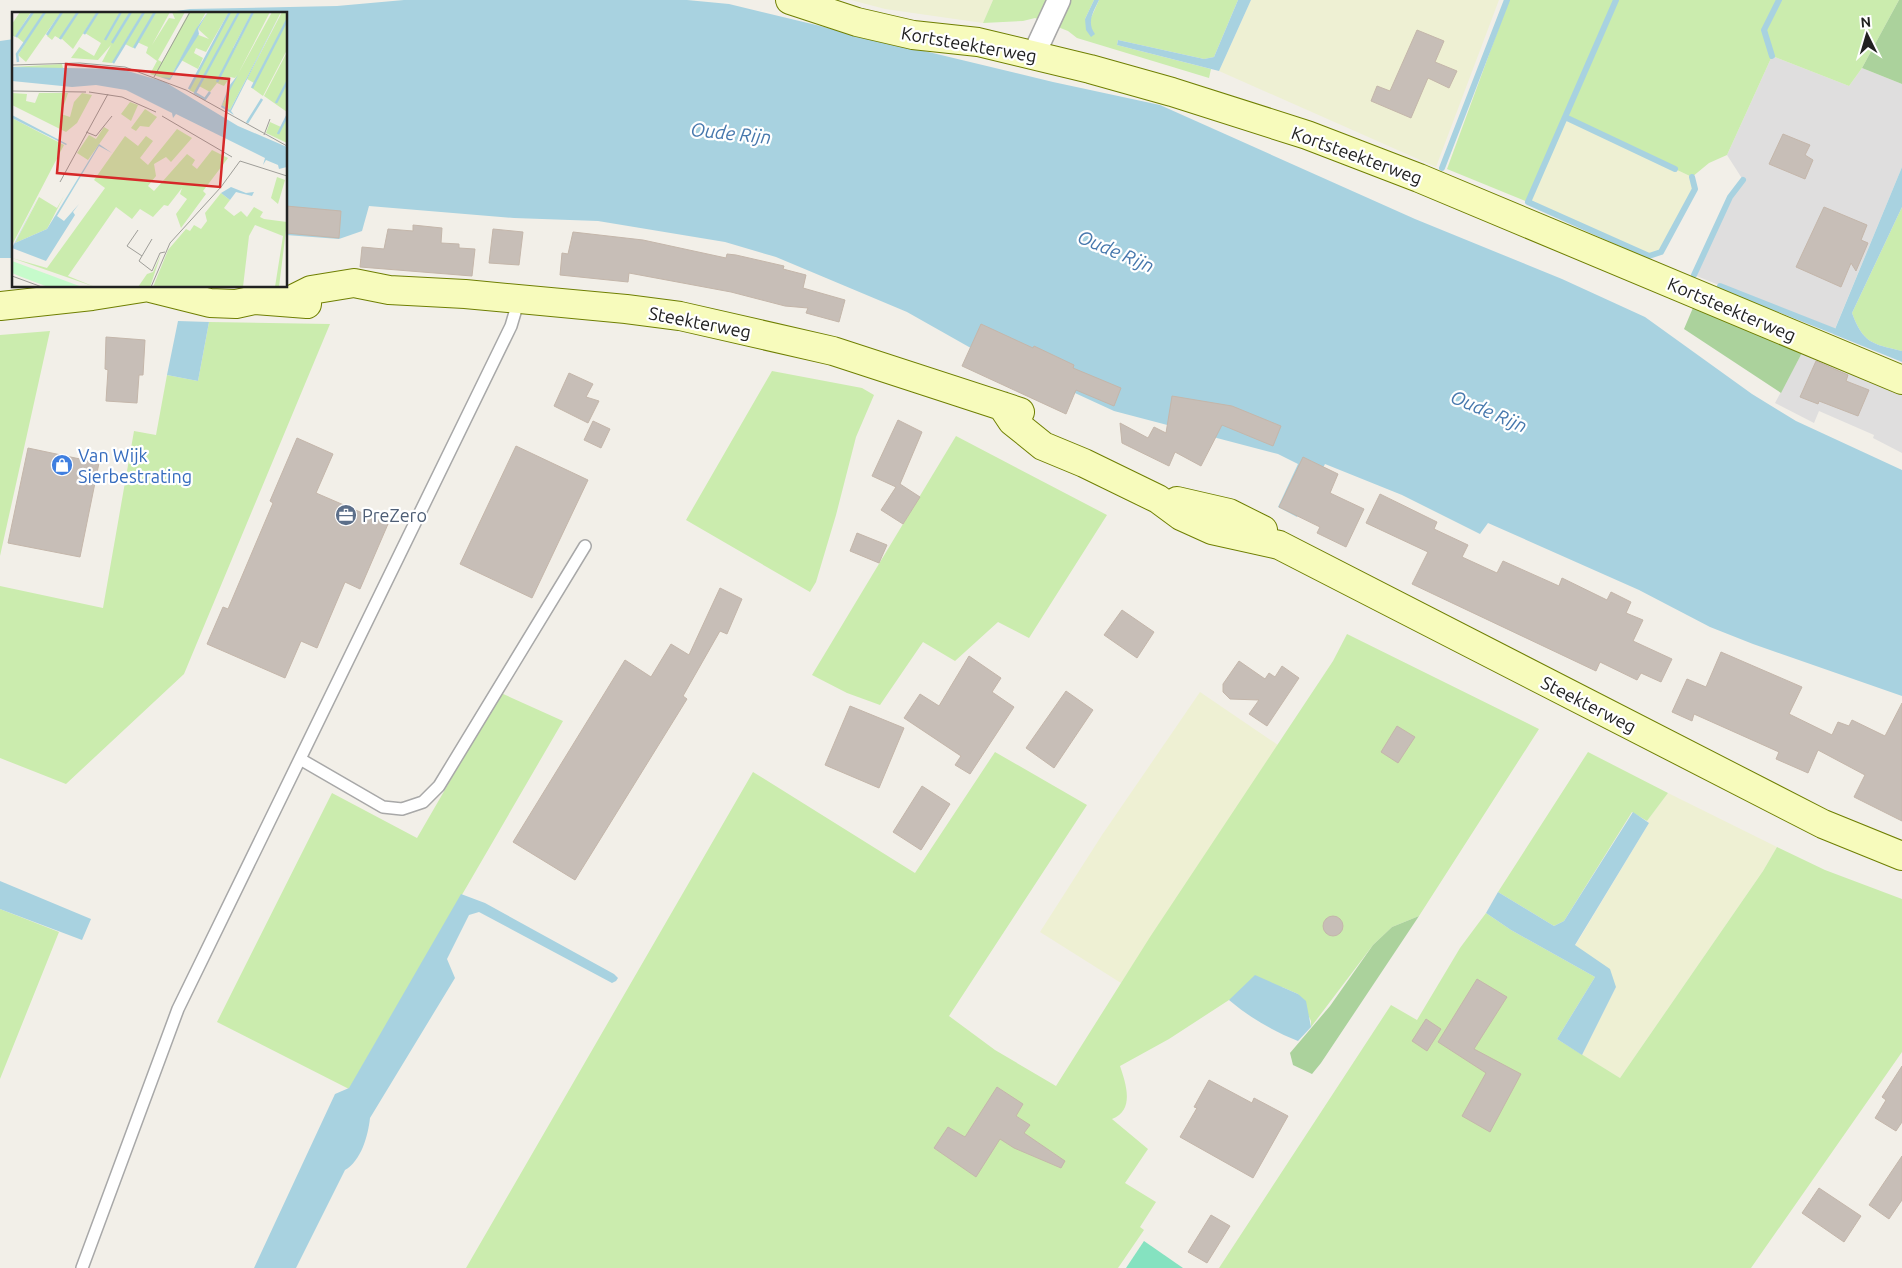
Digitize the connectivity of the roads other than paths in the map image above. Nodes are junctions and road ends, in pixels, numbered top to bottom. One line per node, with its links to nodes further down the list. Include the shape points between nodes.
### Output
1 (790, 0): 3 (main road, Kortsteekterweg, via 856,22 913,35 978,42)
2 (1059, 0): 3 (street)
3 (1034, 54): 10 (main road, Kortsteekterweg, via 1172,92 1307,135 1419,178)
4 (144, 288): 9 (main road, Steekterweg)
5 (156, 288): 8 (main road, Steekterweg, via 210,303 236,304)
6 (232, 288): 8 (main road, Steekterweg)
7 (519, 299): 8 (main road, Steekterweg, via 389,290 354,283 311,290 289,301); 12 (lane, via 511,326); 13 (main road, Steekterweg, via 680,316 833,351 1002,406 1012,422 1042,446 1158,499 1229,513 1261,528 1279,545 1823,824)
8 (254, 300)
9 (0, 306)
10 (1902, 380)
11 (585, 546): 12 (lane, via 439,786 424,802 402,809 383,807)
12 (300, 759): 14 (lane, via 178,1009)
13 (1902, 856)
14 (82, 1268)

